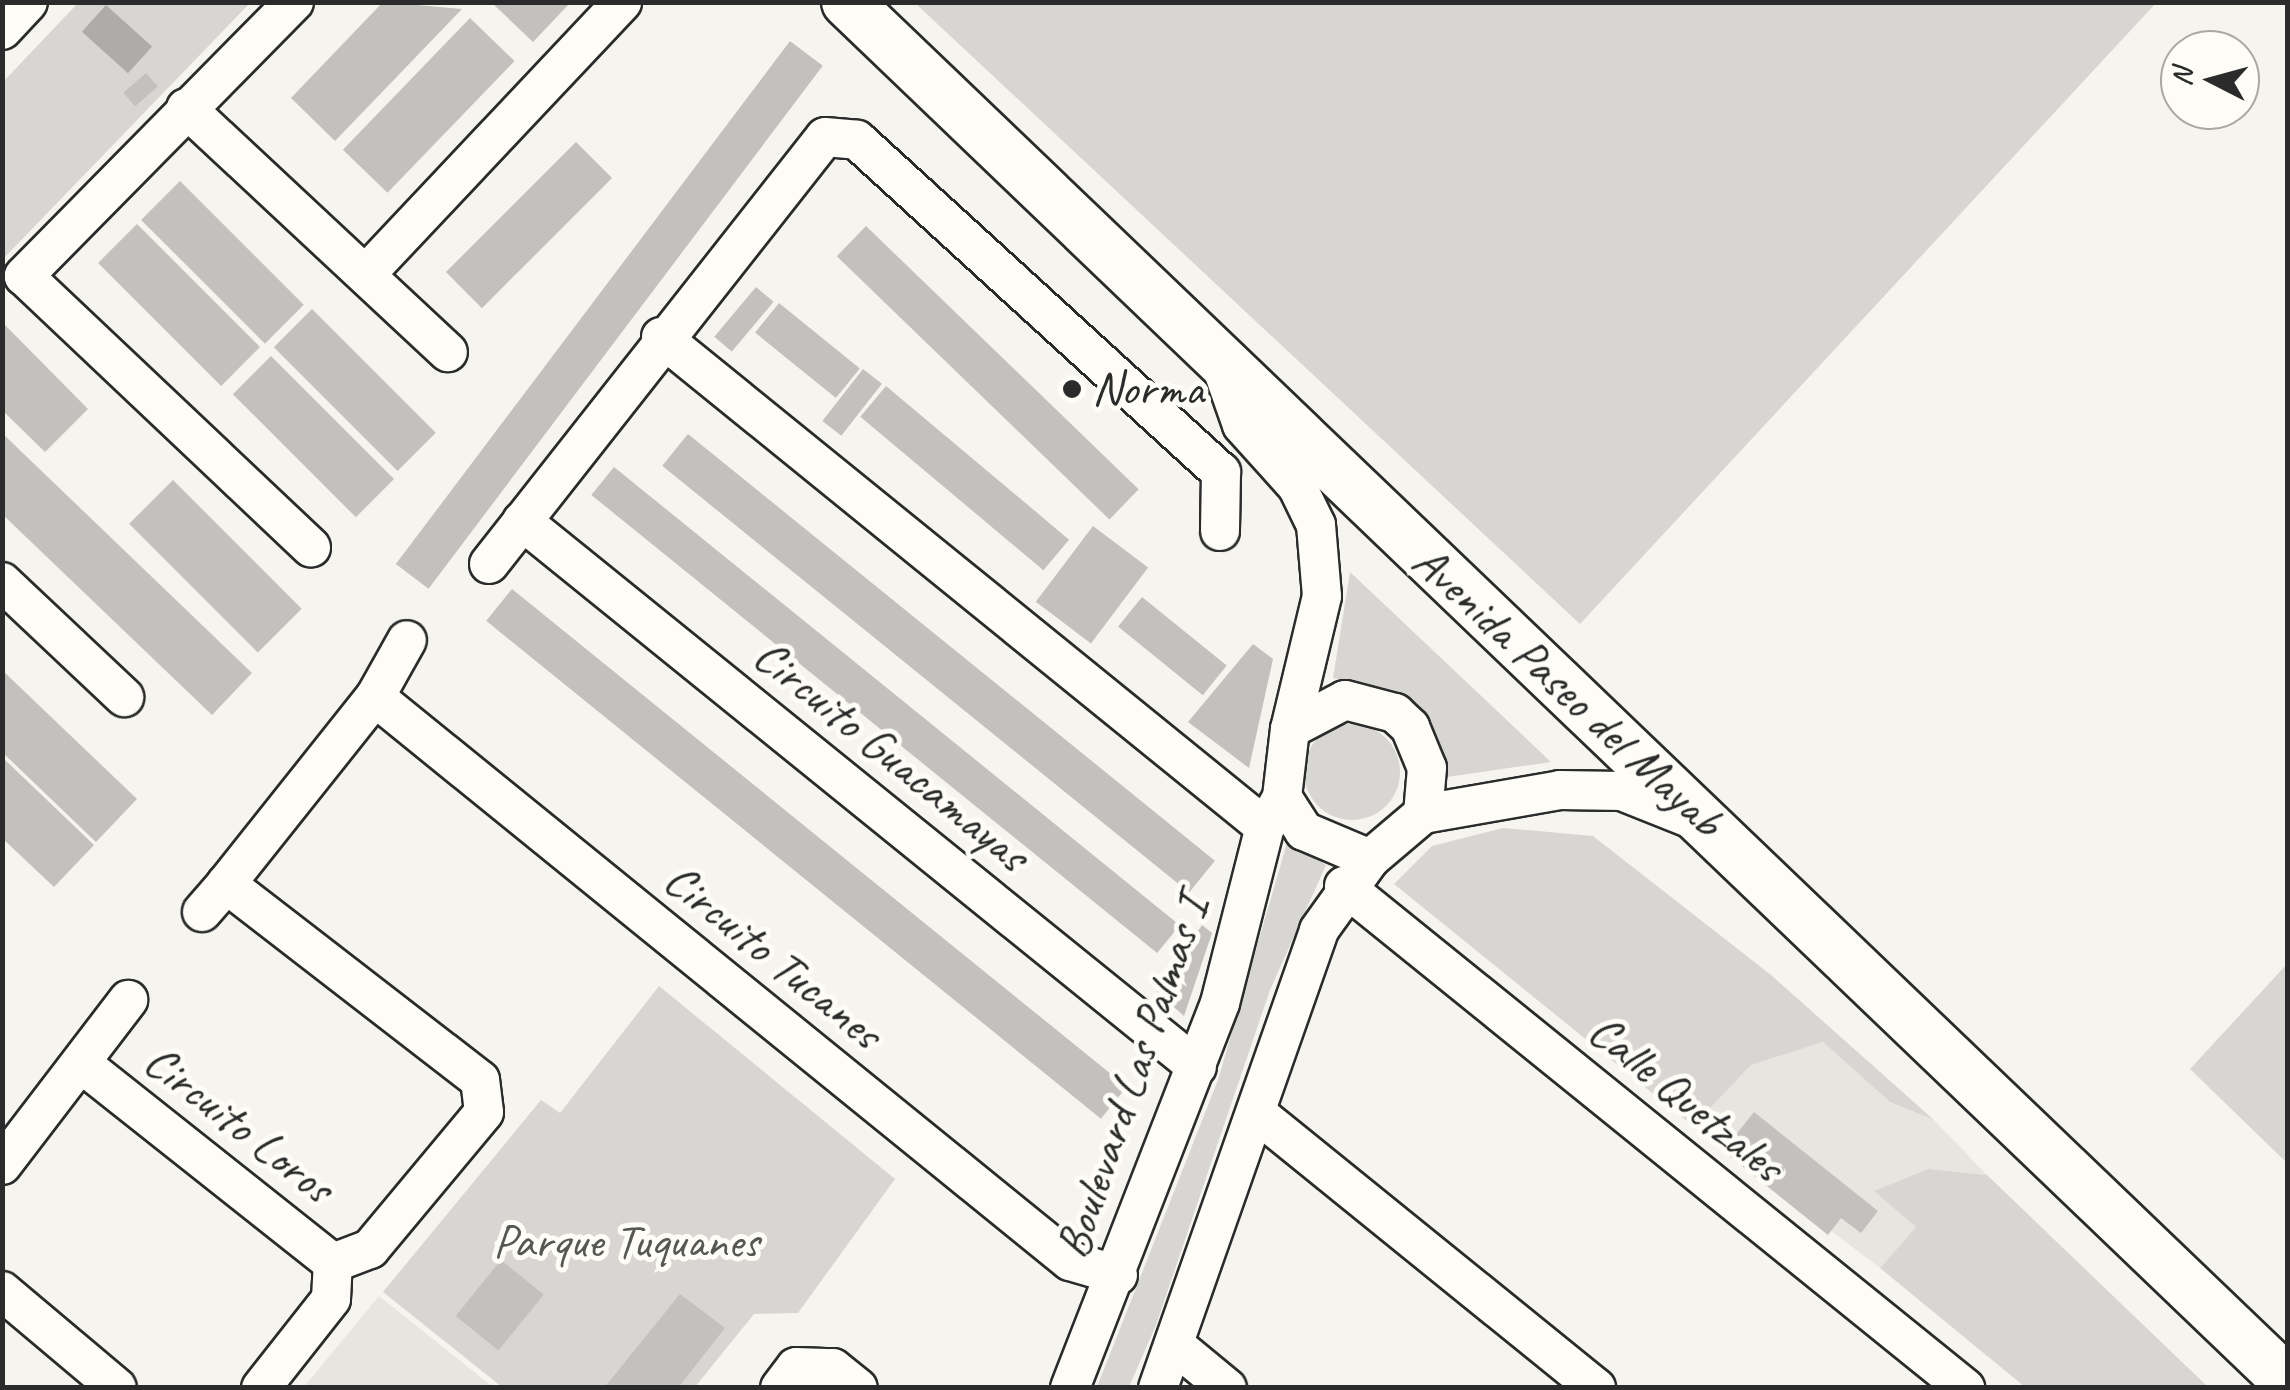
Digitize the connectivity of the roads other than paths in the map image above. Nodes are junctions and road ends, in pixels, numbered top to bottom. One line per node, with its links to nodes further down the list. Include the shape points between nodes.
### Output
1 (28, 2): 5 (street)
2 (294, 2): 6 (street)
3 (622, 2): 7 (street)
4 (847, 2): 10 (main road, Avenida Paseo del Mayab)
5 (2, 30)
6 (186, 108): 7 (street); 13 (street, via 24,276)
7 (367, 273): 9 (street)
8 (661, 337): 11 (street); 12 (street, via 825,138 857,140 1222,472); 20 (street)
9 (448, 352)
10 (1224, 370): 19 (street, via 1242,425 1297,486 1316,525 1322,596); 22 (main road, Avenida Paseo del Mayab)
11 (522, 520): 14 (street); 26 (street, Circuito Guacamayas)
12 (1220, 531)
13 (312, 547)
14 (490, 564)
15 (2, 582): 17 (street)
16 (407, 640): 18 (street)
17 (124, 697)
18 (375, 697): 29 (street, Circuito Loros, via 214,898 480,1080 484,1112 370,1249); 30 (street, Circuito Tucanes, via 1070,1262)
19 (1290, 729): 20 (street); 21 (street, via 1345,700 1395,713 1422,750)
20 (1274, 812): 23 (street); 26 (street, Boulevard Las Palmas I)
21 (1422, 814): 22 (street, via 1502,796 1622,792); 23 (street)
22 (1717, 828): 34 (main road, Avenida Paseo del Mayab)
23 (1357, 872): 27 (street, via 1319,930); 42 (street, Calle Quetzales)
24 (128, 1000): 25 (street)
25 (82, 1064): 28 (street); 29 (street, Circuito Loros)
26 (1197, 1067): 30 (street, Boulevard Las Palmas I)
27 (1259, 1115): 32 (street); 41 (street)
28 (2, 1165)
29 (334, 1264): 36 (street, Circuito Loros, via 331,1299)
30 (1118, 1275): 38 (street, Boulevard Las Palmas I)
31 (2, 1292): 35 (street)
32 (1176, 1346): 39 (street); 40 (street)
33 (788, 1377): 37 (street, via 833,1368)
34 (2288, 1382)
35 (117, 1388)
36 (261, 1388)
37 (858, 1388)
38 (1070, 1388)
39 (1158, 1388)
40 (1228, 1388)
41 (1596, 1388)
42 (1965, 1388)

